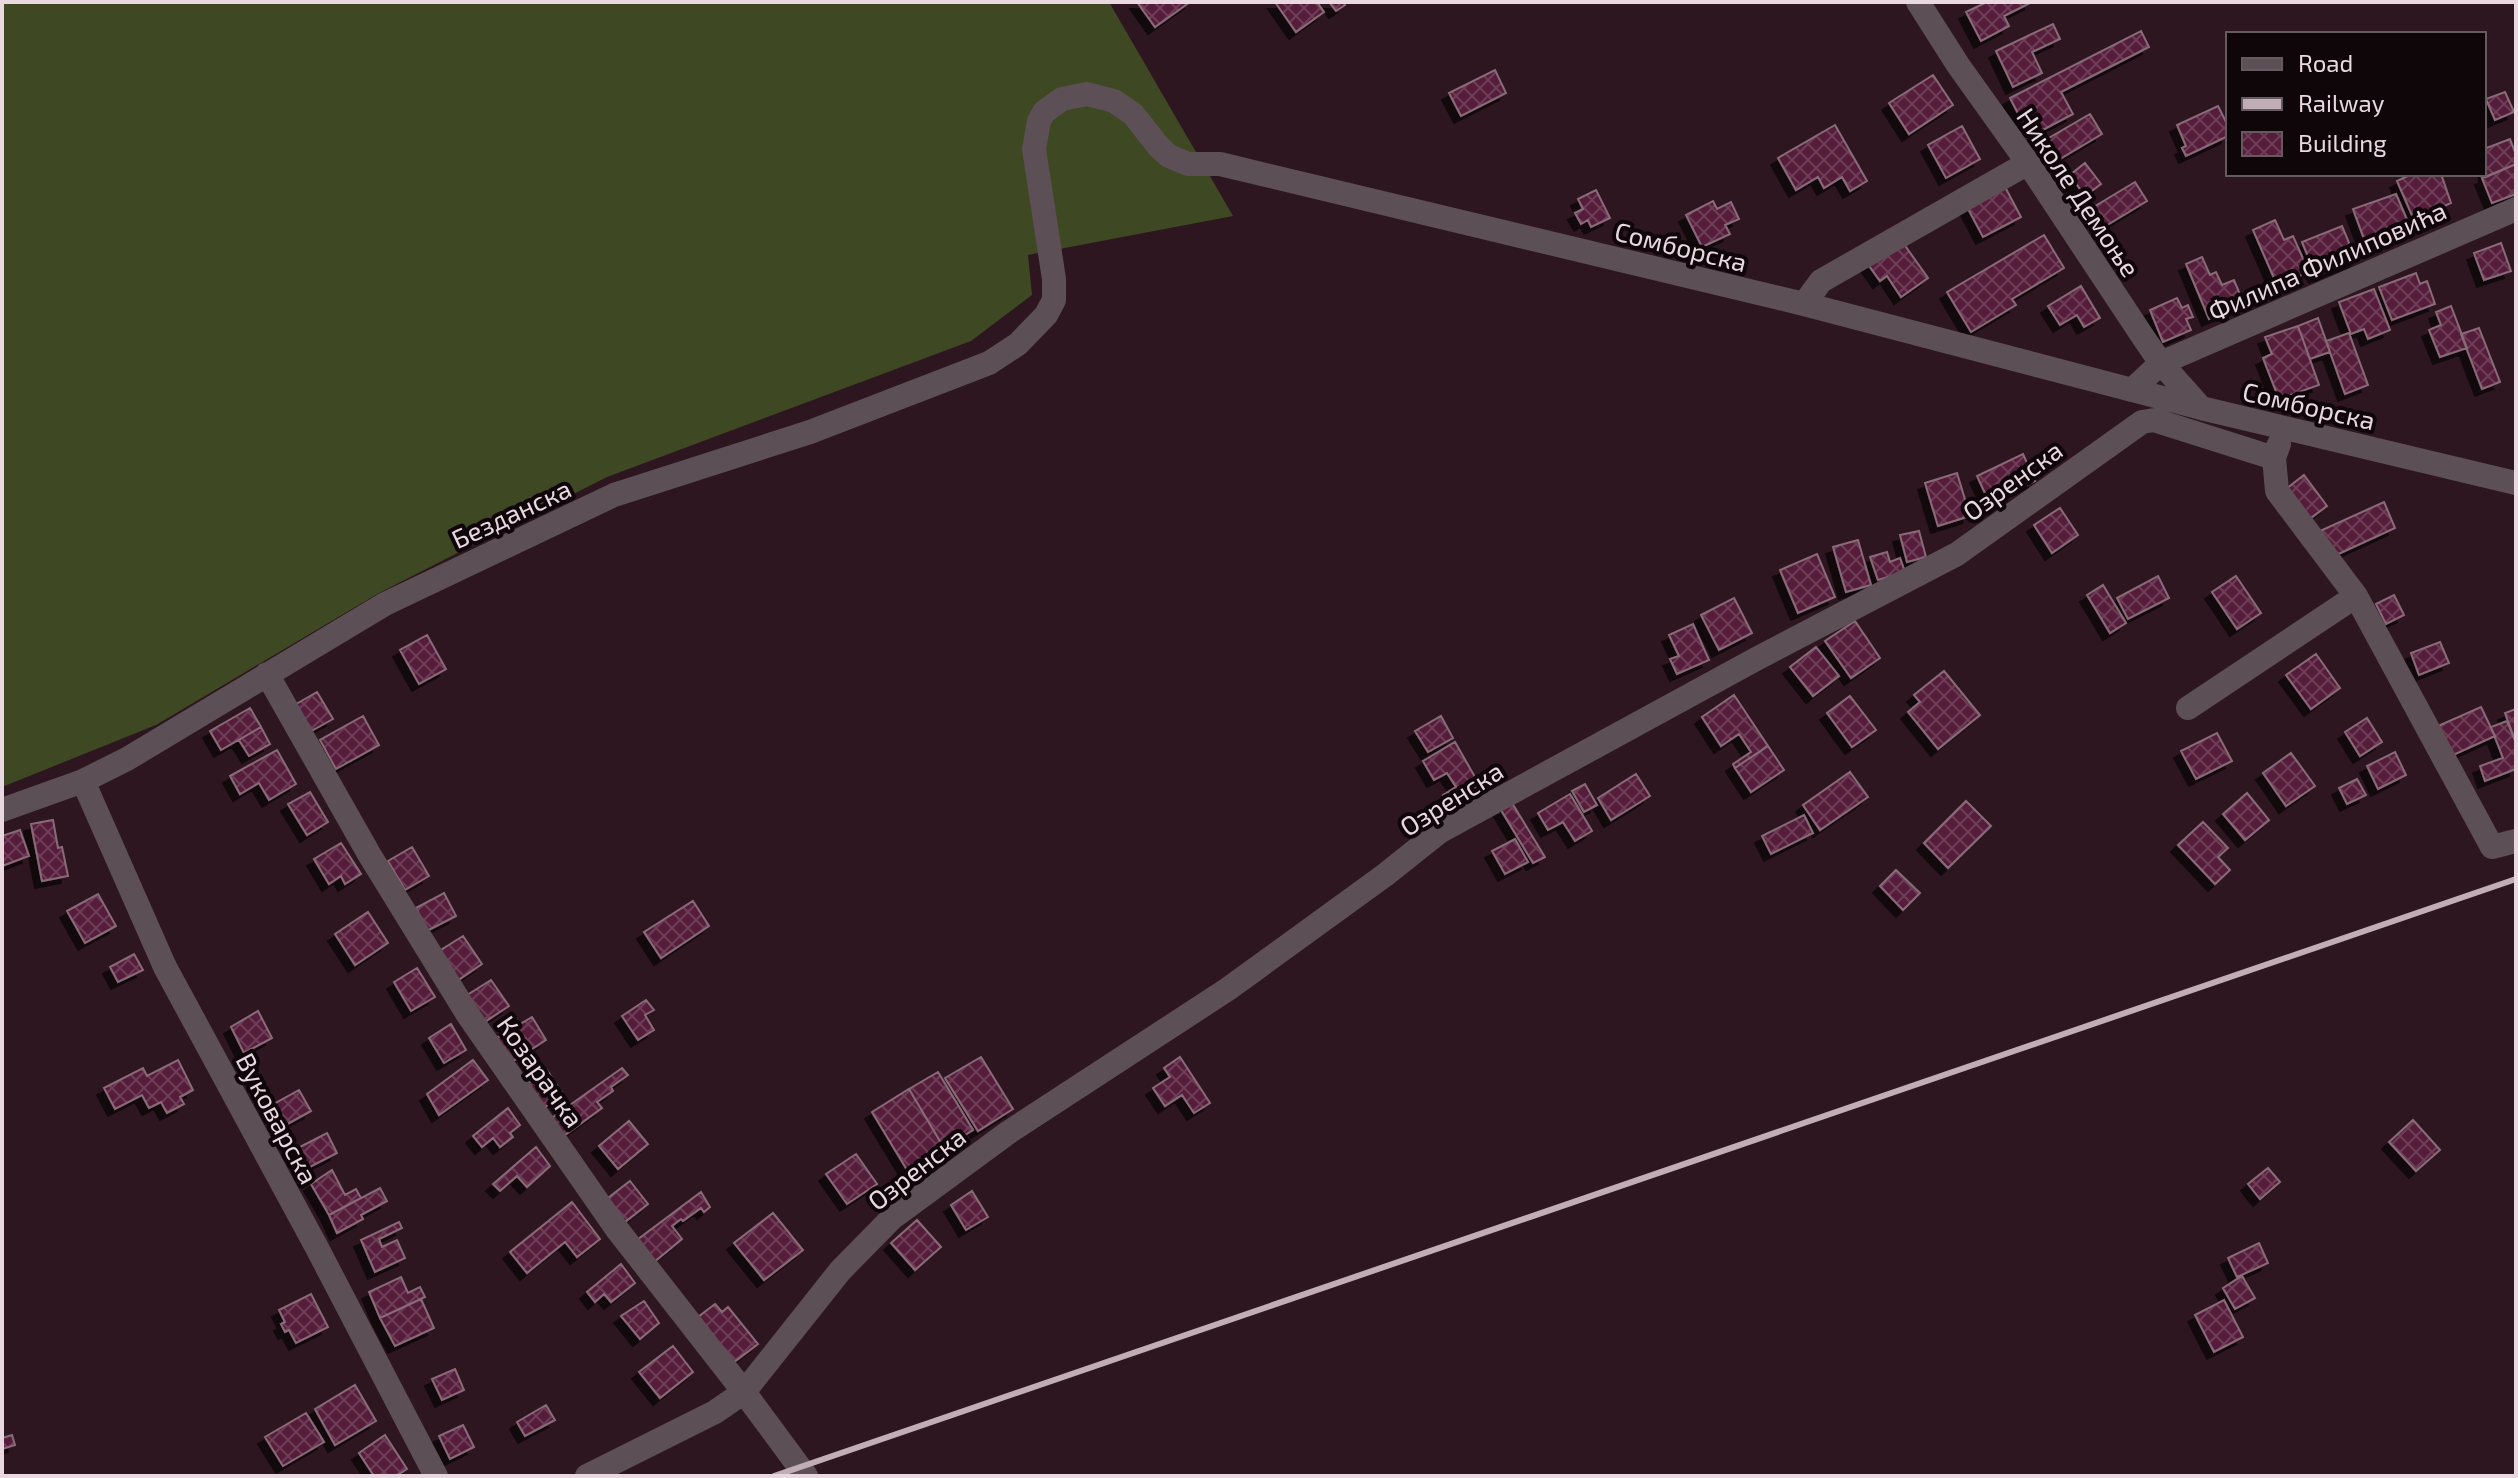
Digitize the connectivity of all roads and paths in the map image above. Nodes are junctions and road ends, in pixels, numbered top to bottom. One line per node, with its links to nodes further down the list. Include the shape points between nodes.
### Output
1 (1918, 2): 2 (street, Николе Демоње)
2 (2028, 163): 5 (street, via 1821,281); 6 (street, Николе Демоње)
3 (2516, 209): 6 (street, Филипа Филиповића)
4 (1054, 300): 5 (street, Сомборска, via 1036,167 1036,128 1053,104 1087,94 1124,107 1169,156 1188,164 1220,164); 13 (street, Безданска, via 1018,344 989,363 810,432 614,495 385,604)
5 (1804, 304): 7 (street, Сомборска)
6 (2161, 363): 7 (street, Филипа Филиповића); 8 (street, Николе Демоње)
7 (2132, 390): 8 (street, Сомборска)
8 (2201, 408): 9 (street, Сомборска)
9 (2285, 428): 10 (street); 11 (street, Сомборска)
10 (2274, 458): 12 (street, via 2277,491); 18 (street, Озренска, via 2154,420 2142,422 1957,554 1439,832 1228,989 1009,1132 892,1218 840,1271)
11 (2516, 483)
12 (2356, 596): 14 (street); 17 (street, via 2492,847)
13 (267, 674): 15 (street, Безданска); 18 (street, Козарачка, via 468,1015 616,1228)
14 (2188, 708)
15 (83, 781): 16 (street, Безданска); 19 (street, Вуковарска, via 165,967)
16 (2, 810)
17 (2516, 841)
18 (744, 1392): 20 (street); 21 (street, Козарачка)
19 (436, 1476)
20 (587, 1476)
21 (806, 1476)

